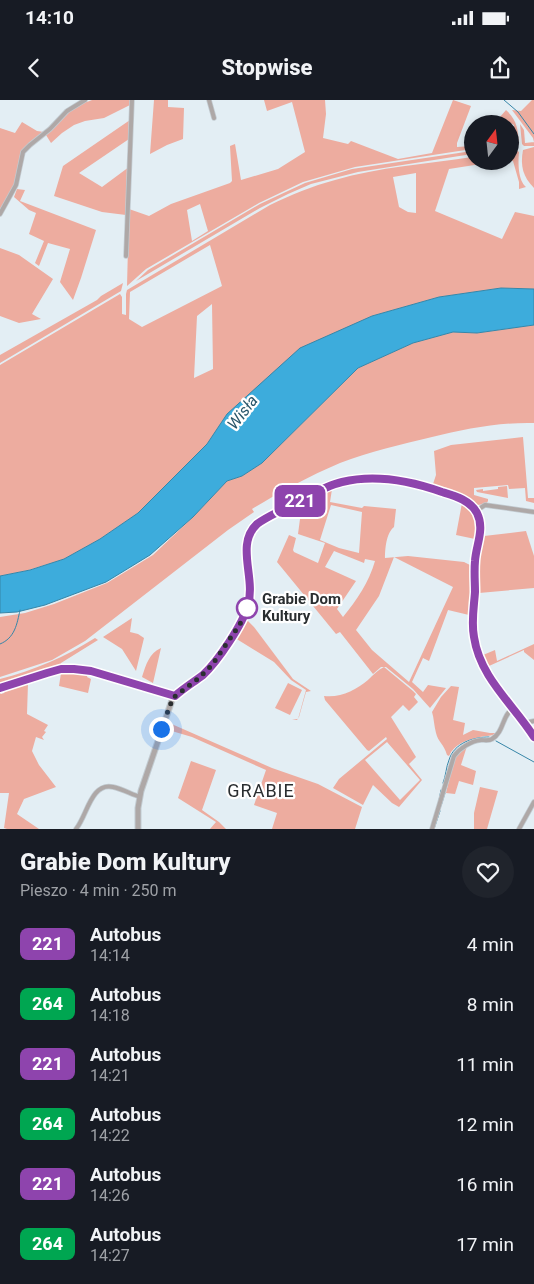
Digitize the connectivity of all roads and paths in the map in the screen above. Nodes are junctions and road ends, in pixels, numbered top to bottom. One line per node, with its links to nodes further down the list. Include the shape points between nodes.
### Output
1 (81, 100): 5 (street, via 23,152 16,185)
2 (132, 100): 6 (street)
3 (208, 100): 4 (street)
4 (214, 118)
5 (0, 214)
6 (126, 256)
7 (476, 511): 8 (street, via 485,506); 10 (street, via 462,499 417,483 359,480 326,487 261,521 251,530 246,542 251,587 244,615 209,668); 11 (street, via 481,528 475,562 474,638 483,664)
8 (534, 512)
9 (0, 688): 10 (street, via 61,669 74,669)
10 (175, 696): 15 (street, via 164,719)
11 (512, 709): 13 (street); 19 (street, via 492,739 472,742 454,756)
12 (534, 721): 13 (street)
13 (525, 723): 14 (street)
14 (534, 737)
15 (140, 797): 17 (street, via 111,786 102,788 93,796); 18 (street)
16 (534, 802): 20 (street)
17 (76, 829)
18 (138, 829)
19 (432, 829)
20 (519, 829)

